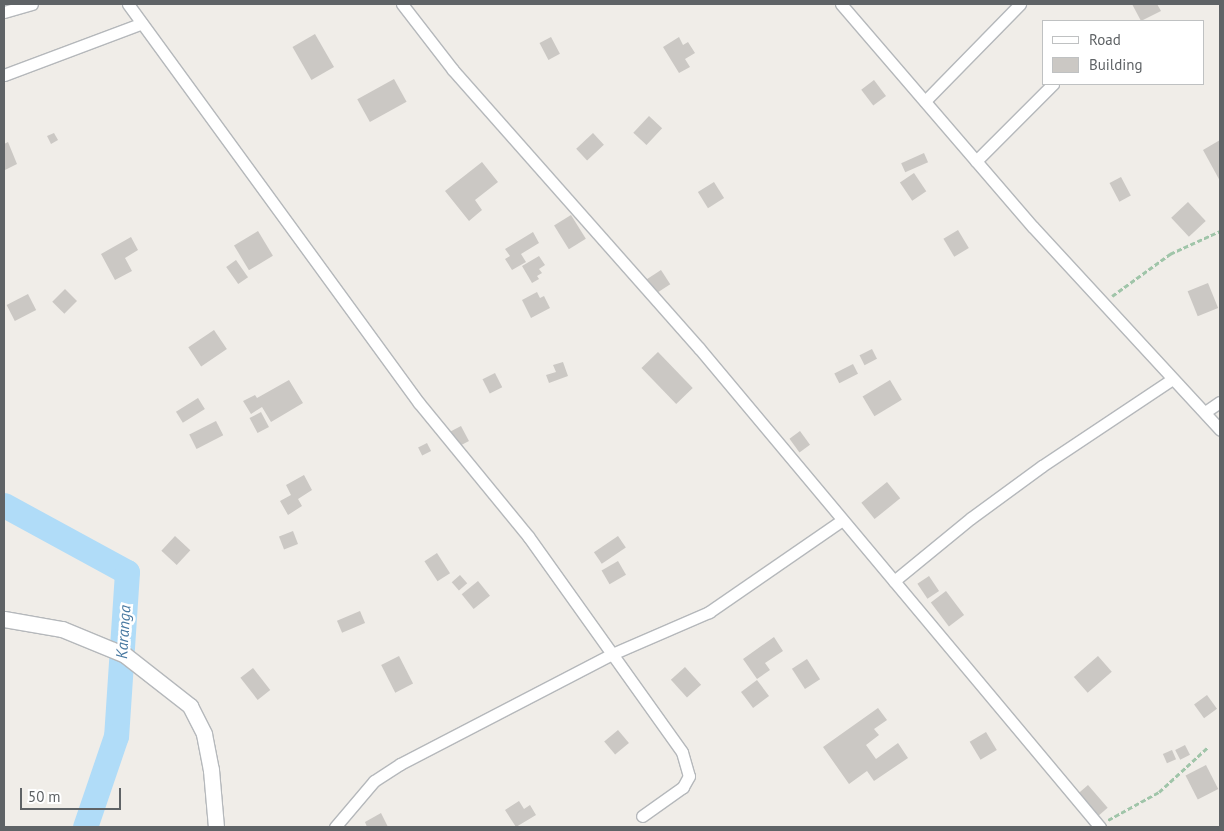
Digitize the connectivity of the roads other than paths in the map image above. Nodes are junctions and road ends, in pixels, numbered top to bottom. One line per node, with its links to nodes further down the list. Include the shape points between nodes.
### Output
1 (32, 4): 6 (street)
2 (128, 4): 7 (street)
3 (402, 4): 16 (street, via 453,70 705,356)
4 (841, 4): 10 (street)
5 (1020, 4): 10 (street)
6 (4, 12)
7 (142, 23): 8 (street); 19 (street, via 419,403 528,536)
8 (4, 76)
9 (1052, 85): 11 (street)
10 (925, 101): 11 (street)
11 (976, 161): 12 (street)
12 (1171, 380): 14 (street); 17 (street, via 970,518)
13 (1220, 402): 14 (street)
14 (1205, 412): 15 (street)
15 (1220, 430)
16 (841, 521): 17 (street); 19 (street, via 709,612)
17 (894, 581): 21 (street)
18 (4, 620): 22 (main road, via 62,628 125,655 190,706 204,734)
19 (612, 654): 20 (street, via 688,764 689,776 682,787); 23 (street, via 374,780)
20 (642, 816)
21 (1099, 826)
22 (216, 827)
23 (335, 827)

